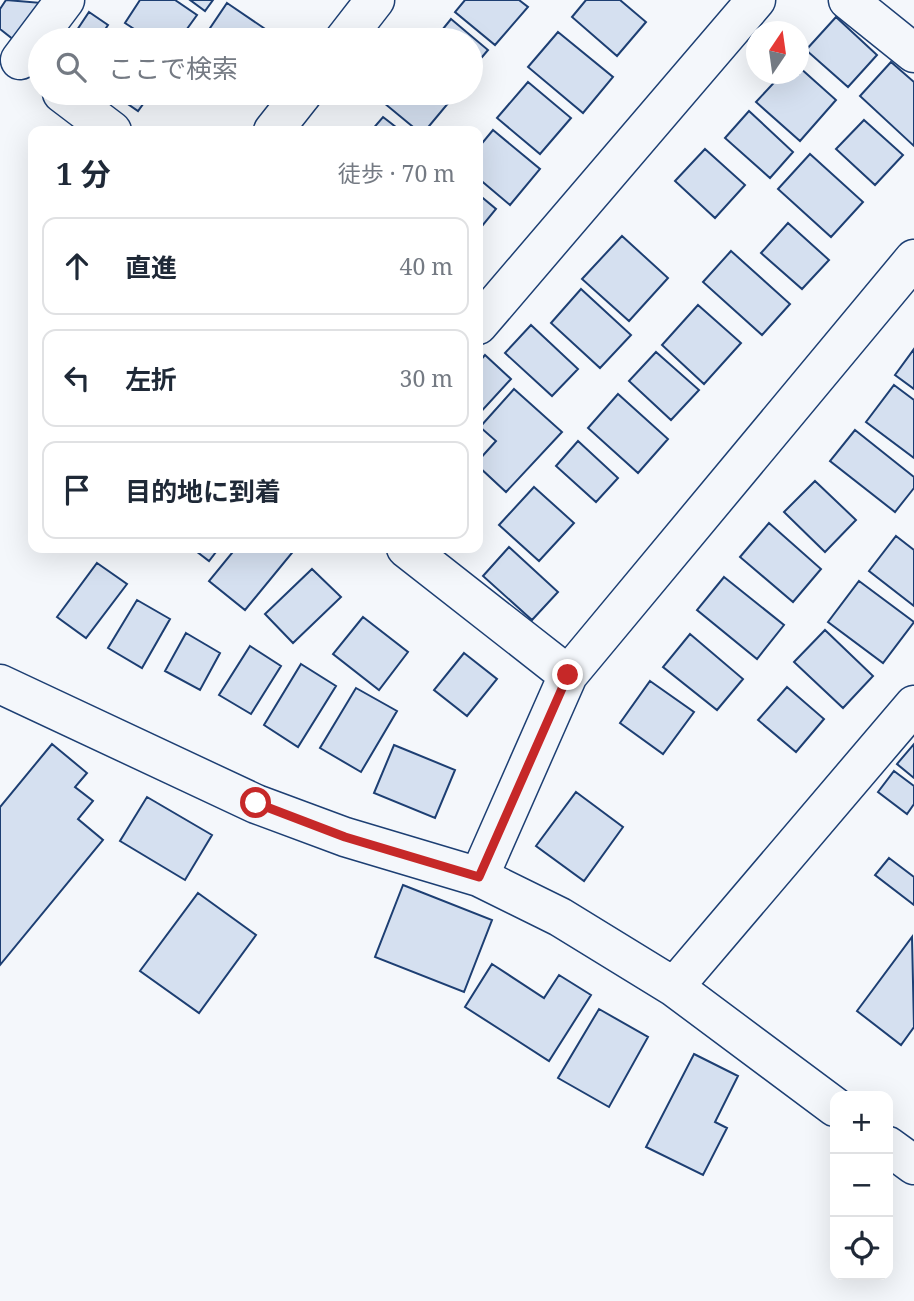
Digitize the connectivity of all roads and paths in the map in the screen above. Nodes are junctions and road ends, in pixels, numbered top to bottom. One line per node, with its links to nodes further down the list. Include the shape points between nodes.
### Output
1 (65, 0): 5 (street)
2 (375, 0): 6 (street)
3 (756, 0): 13 (street)
4 (848, 0): 7 (street)
5 (44, 28)
6 (353, 28)
7 (914, 53)
8 (78, 105): 10 (street)
9 (294, 105): 11 (street)
10 (105, 126)
11 (277, 126)
12 (909, 276): 15 (street)
13 (483, 319)
14 (412, 553): 15 (street)
15 (568, 675): 18 (street)
16 (0, 684): 18 (street, via 256,803 345,837)
17 (914, 705): 19 (street)
18 (479, 877): 19 (street, via 560,917)
19 (674, 987): 20 (street)
20 (830, 1103)
21 (893, 1150): 22 (street)
22 (914, 1165)

